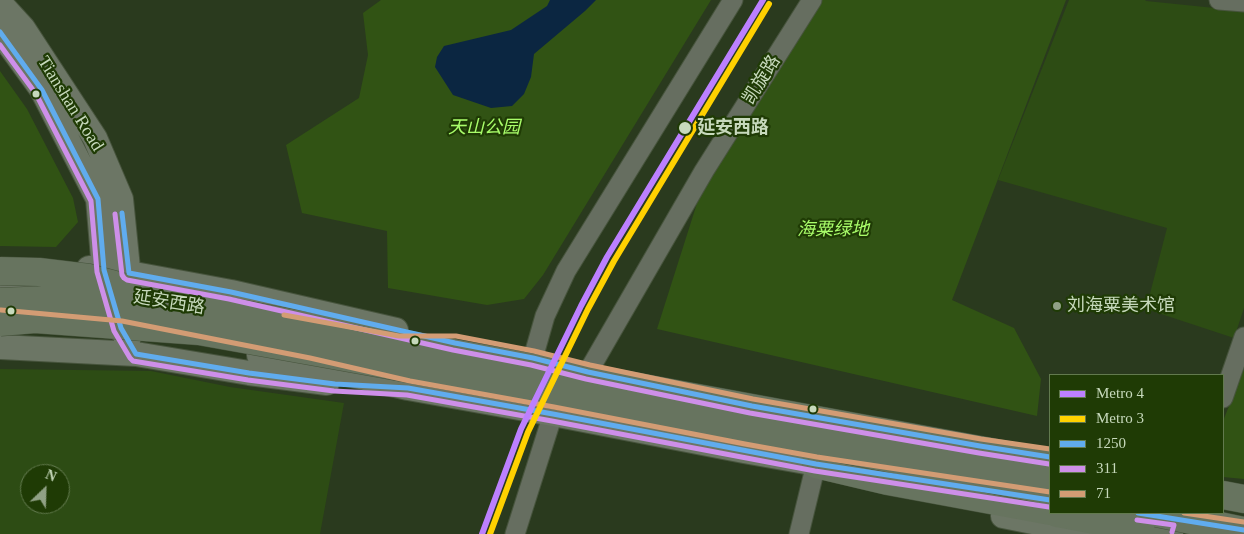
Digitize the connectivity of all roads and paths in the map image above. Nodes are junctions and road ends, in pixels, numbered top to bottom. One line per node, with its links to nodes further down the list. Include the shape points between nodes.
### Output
1 (733, 0): 22 (street, via 566,271 545,316)
2 (812, 0): 23 (street, 凯旋路, via 704,171)
3 (1219, 0): 4 (street)
4 (1244, 2)
5 (0, 4): 10 (main road, Tianshan Road, via 23,28 95,138 121,199)
6 (0, 32): 8 (main road, via 42,90 98,199)
7 (0, 260): 8 (main road, 延安西路)
8 (104, 270): 10 (main road, 延安西路); 12 (main road)
9 (0, 271): 14 (highway, bridge, via 89,278)
10 (129, 273): 12 (main road, Tianshan Road); 19 (main road, 延安西路, via 231,292)
11 (0, 287): 12 (main road, 延安西路)
12 (121, 296): 17 (main road); 19 (main road, 延安西路, via 398,342)
13 (0, 302): 14 (highway, bridge, via 119,297)
14 (182, 303): 30 (highway, bridge)
15 (0, 317): 17 (main road, 延安西路)
16 (0, 322): 34 (highway, bridge, via 35,319 199,332 735,427)
17 (127, 330): 21 (main road); 24 (main road, 延安西路, via 309,365)
18 (1244, 338): 25 (street)
19 (455, 343): 22 (main road, 延安西路)
20 (0, 347): 21 (main road, 延安西路)
21 (136, 354): 24 (main road, 延安西路, via 335,384)
22 (532, 358): 23 (main road, 延安西路); 27 (street)
23 (588, 372): 26 (main road, 延安西路); 27 (street, 凯旋路)
24 (408, 388): 27 (main road, 延安西路)
25 (1224, 395)
26 (752, 406): 28 (main road); 29 (main road, 延安西路)
27 (553, 414): 28 (main road, 延安西路); 44 (street, 凯旋路)
28 (744, 451): 31 (main road, 延安西路)
29 (1049, 457)
30 (1049, 463)
31 (816, 464): 37 (main road, 延安西路); 38 (highway); 45 (street); 46 (main road, 延安西路, via 996,514)
32 (1224, 482): 33 (main road)
33 (1244, 485)
34 (1049, 491)
35 (1224, 495): 36 (highway)
36 (1244, 499)
37 (1049, 500)
38 (1049, 512)
39 (1064, 514): 42 (highway)
40 (1140, 514): 42 (main road)
41 (1162, 514): 43 (highway, bridge)
42 (1177, 529): 43 (main road)
43 (1244, 530)
44 (514, 534)
45 (799, 534)
46 (1095, 534)

